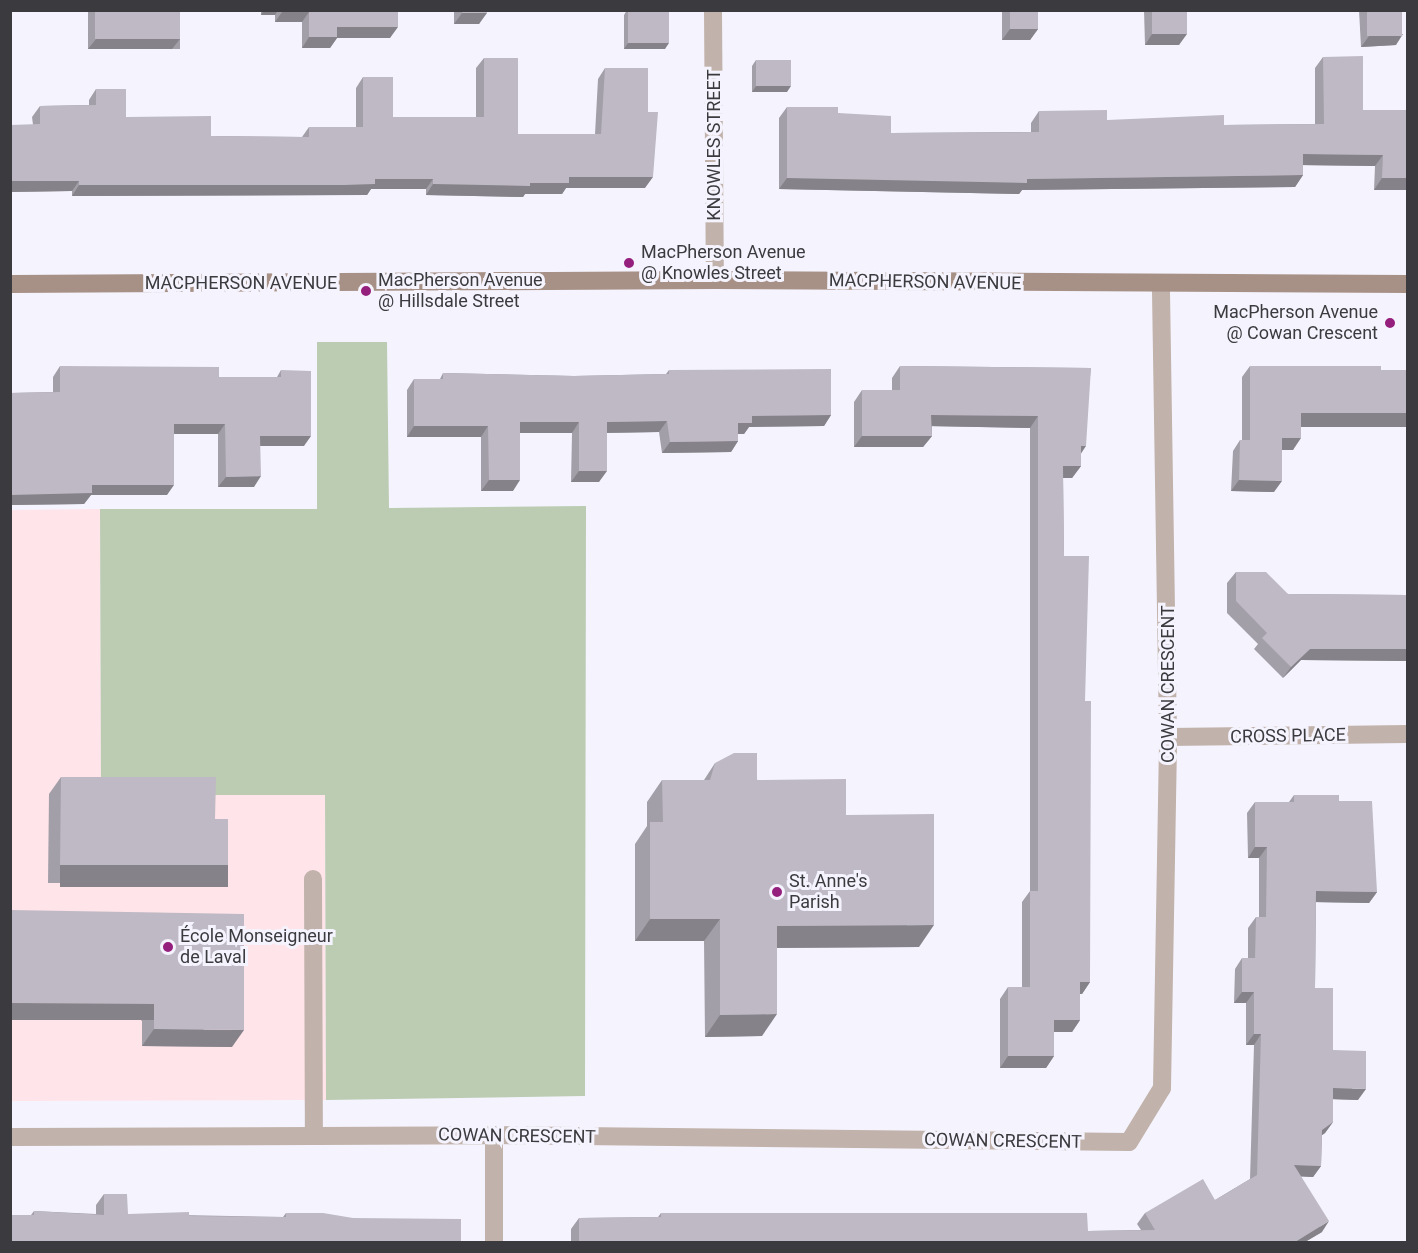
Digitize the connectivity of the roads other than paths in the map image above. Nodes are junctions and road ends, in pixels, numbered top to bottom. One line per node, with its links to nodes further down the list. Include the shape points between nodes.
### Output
1 (713, 10): 2 (street, KNOWLES STREET)
2 (715, 280): 3 (street, MACPHERSON AVENUE); 5 (street, MACPHERSON AVENUE)
3 (10, 284)
4 (1407, 284): 5 (street, MACPHERSON AVENUE)
5 (1161, 285): 7 (street, COWAN CRESCENT)
6 (1407, 734): 7 (street, CROSS PLACE)
7 (1168, 737): 10 (street, COWAN CRESCENT, via 1162,1088 1129,1142)
8 (313, 879): 9 (street)
9 (314, 1135): 10 (street, COWAN CRESCENT); 11 (street, COWAN CRESCENT)
10 (494, 1135): 12 (street)
11 (10, 1137)
12 (494, 1242)

